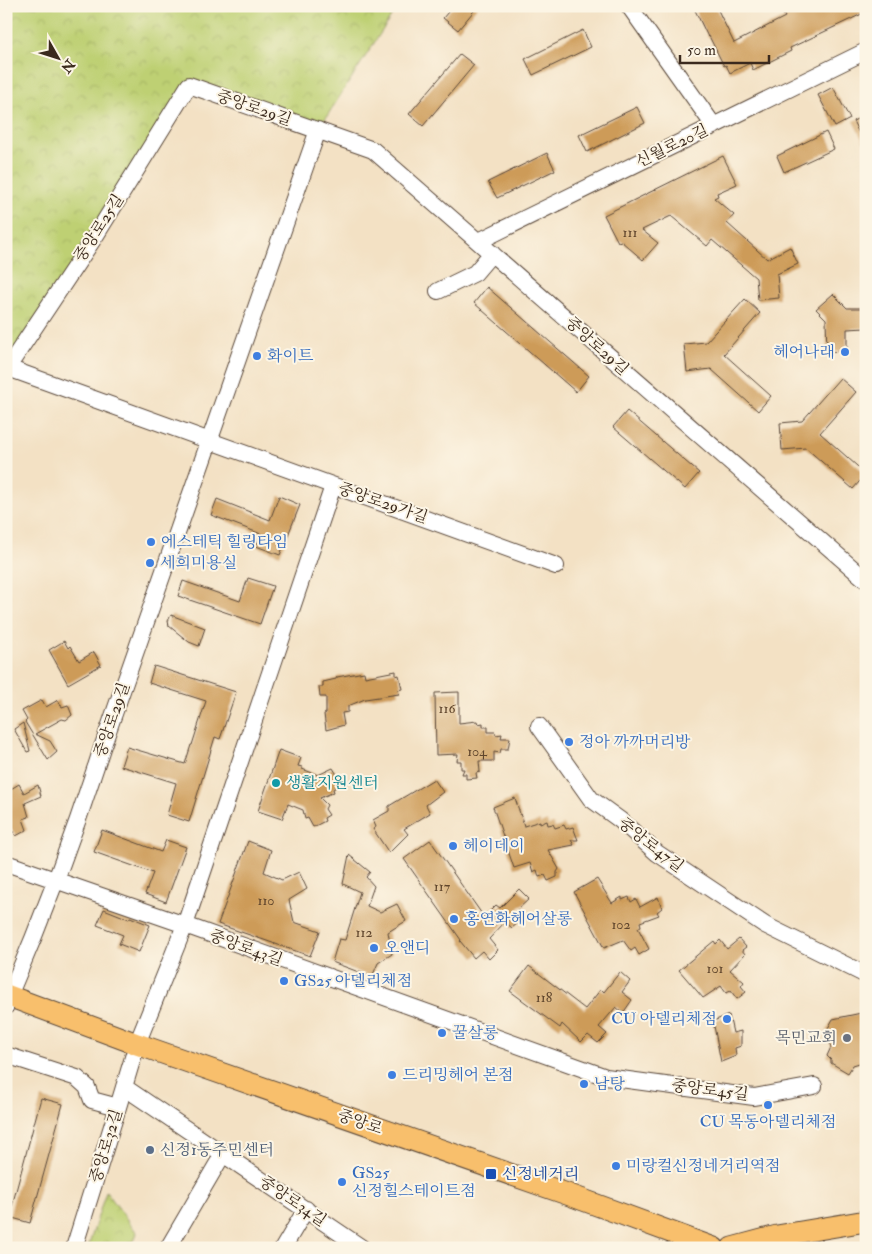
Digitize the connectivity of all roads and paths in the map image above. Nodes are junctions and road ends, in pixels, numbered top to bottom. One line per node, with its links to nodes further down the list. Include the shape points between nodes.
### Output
1 (629, 6): 4 (street)
2 (866, 51): 4 (street, 신월로20길)
3 (189, 85): 5 (street, 중앙로29길); 9 (street, 중앙로25길, via 96,235)
4 (714, 126): 6 (street, 신월로20길)
5 (318, 130): 6 (street, 중앙로29길, via 373,150); 10 (street, 중앙로29길)
6 (479, 241): 7 (street, 중앙로29길)
7 (492, 253): 8 (street, via 475,273); 13 (street, 중앙로29길)
8 (438, 291)
9 (7, 369): 10 (street)
10 (209, 441): 11 (street, 중앙로29가길); 16 (street, 중앙로29길)
11 (333, 486): 12 (street, 중앙로29가길); 17 (street, 중앙로32길)
12 (556, 566)
13 (866, 580)
14 (539, 726): 18 (street, 중앙로47길, via 591,798 657,852 765,925)
15 (6, 863): 16 (street, 중앙로43길)
16 (56, 881): 17 (street, 중앙로43길); 19 (street, 중앙로29길)
17 (184, 925): 20 (street, 중앙로32길); 22 (street, 중앙로43길)
18 (866, 975)
19 (7, 999): 20 (main road, 중앙로)
20 (137, 1044): 24 (street, 중앙로32길); 33 (main road, 중앙로)
21 (6, 1055): 25 (street, via 77,1078 87,1087 92,1100)
22 (606, 1077): 23 (street, 중앙로45길, via 754,1097)
23 (814, 1086)
24 (124, 1087): 25 (street, 중앙로32길); 26 (street, 중앙로34길)
25 (118, 1107): 29 (street, 중앙로32길)
26 (223, 1154): 27 (street, 중앙로34길); 30 (street)
27 (306, 1210): 31 (street); 32 (street, 중앙로34길)
28 (866, 1221): 34 (main road, via 777,1236)
29 (74, 1248)
30 (168, 1248)
31 (283, 1248)
32 (362, 1248)
33 (714, 1248)
34 (732, 1248)

